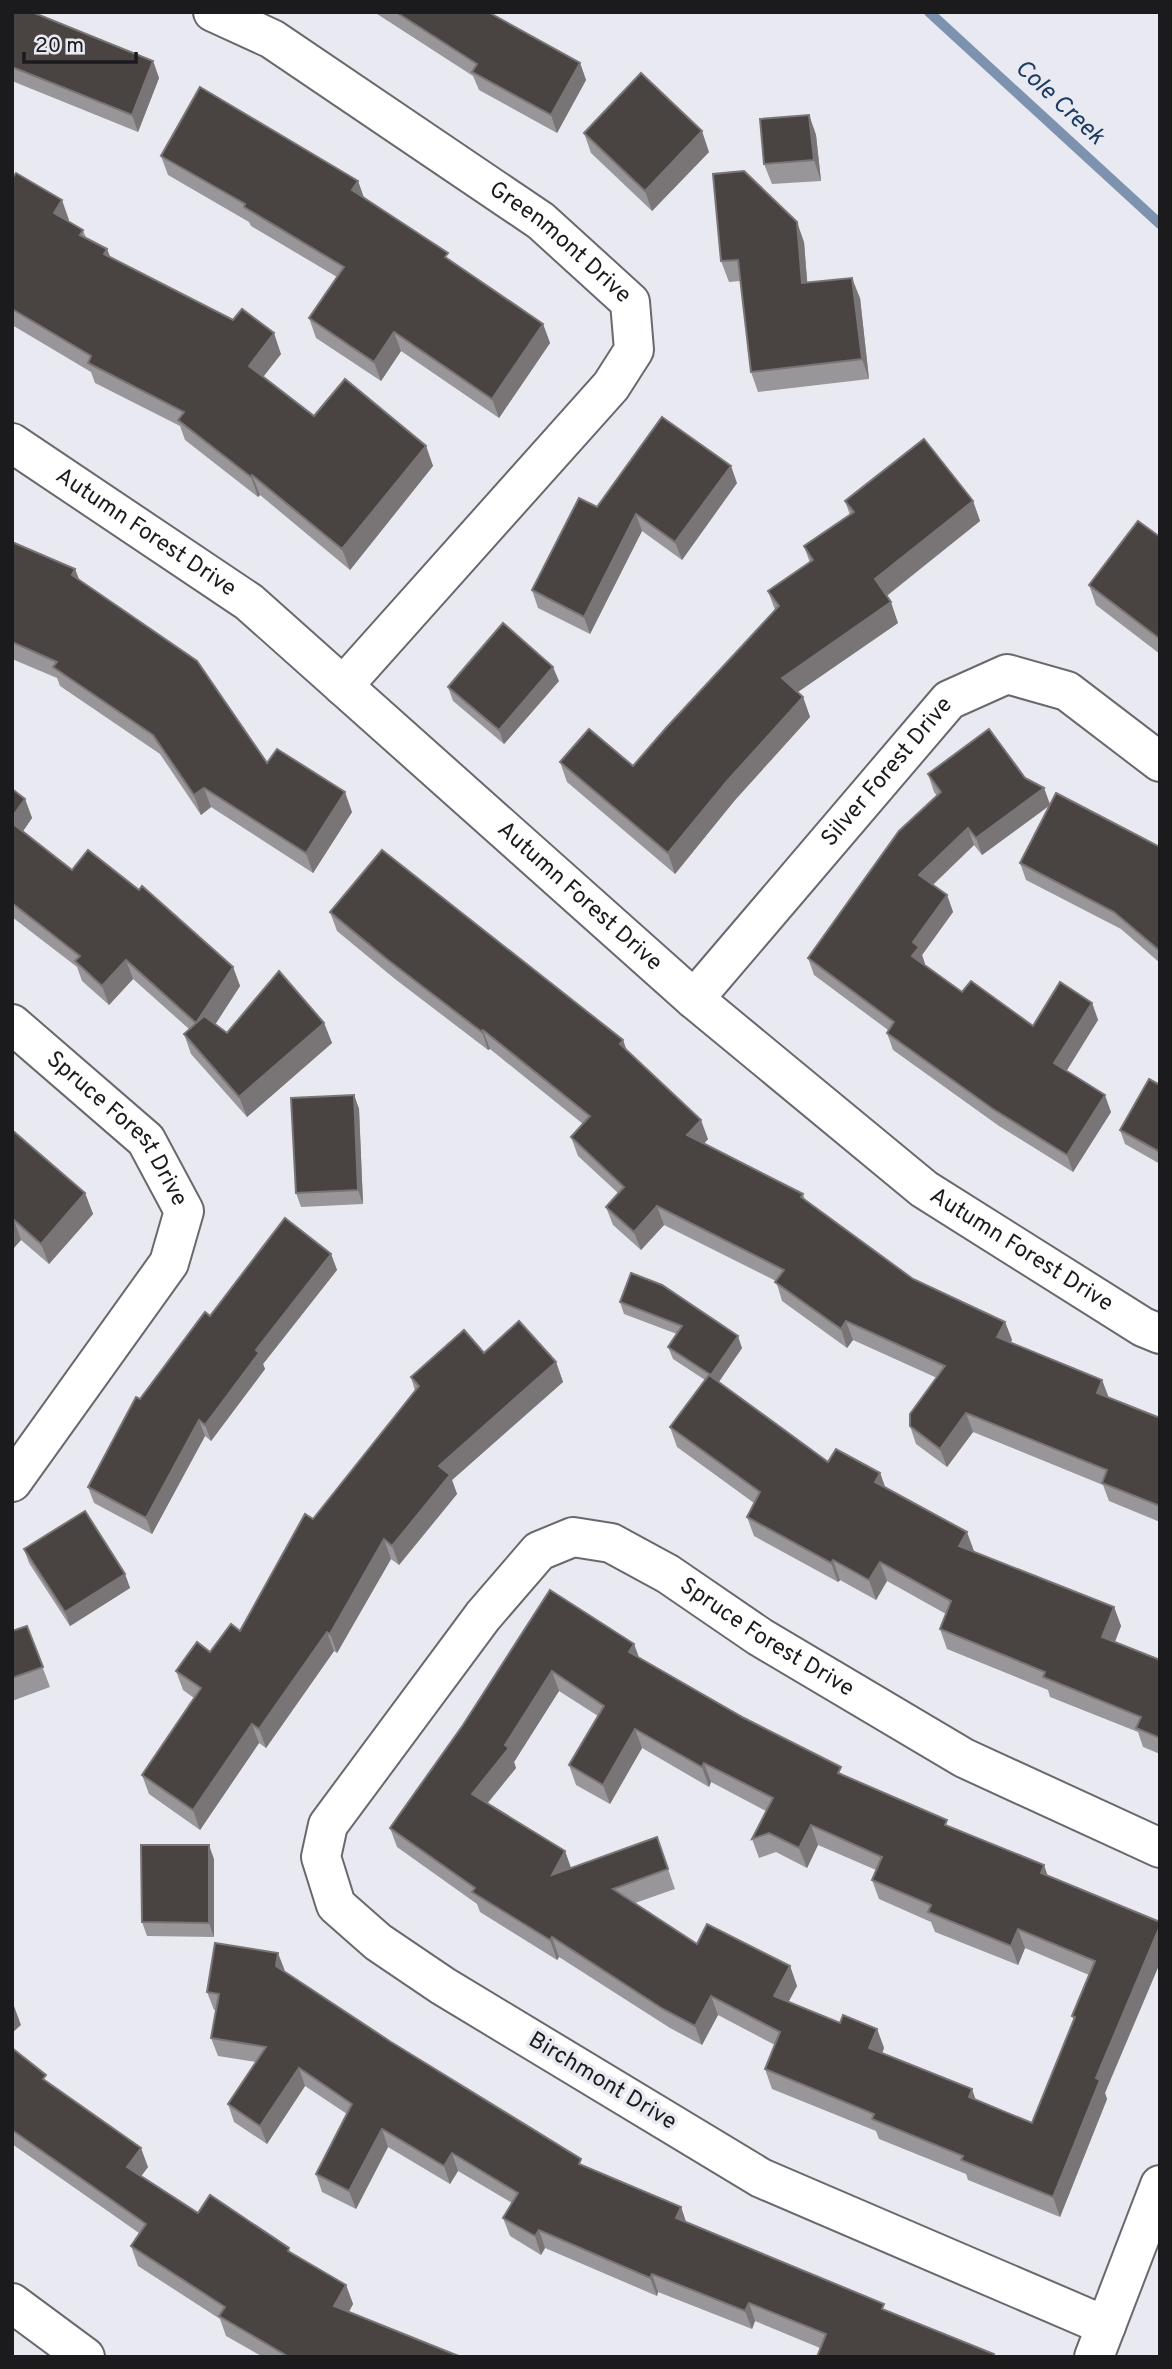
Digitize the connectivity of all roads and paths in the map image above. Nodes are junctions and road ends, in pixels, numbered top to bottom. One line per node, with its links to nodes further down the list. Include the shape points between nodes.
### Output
1 (213, 12): 3 (street, Greenmont Drive, via 272,39 541,221 630,302 634,350 611,386)
2 (12, 443): 3 (street, Autumn Forest Drive, via 249,602)
3 (343, 686): 5 (street, Autumn Forest Drive)
4 (1160, 762): 5 (street, Silver Forest Drive, via 1067,691 1007,674 949,699)
5 (694, 999): 7 (street, Autumn Forest Drive, via 924,1189)
6 (12, 1024): 8 (street, Spruce Forest Drive, via 146,1140 184,1211 169,1263)
7 (1160, 1334)
8 (12, 1482)
9 (422, 1699): 10 (street, Spruce Forest Drive, via 539,1551 573,1537 611,1543 964,1758); 13 (street, Birchmont Drive, via 328,1825 321,1857 336,1905 378,1942 443,1986 761,2178)
10 (1160, 1848)
11 (1160, 2185): 13 (street)
12 (12, 2303): 14 (street)
13 (1100, 2342)
14 (85, 2357)

